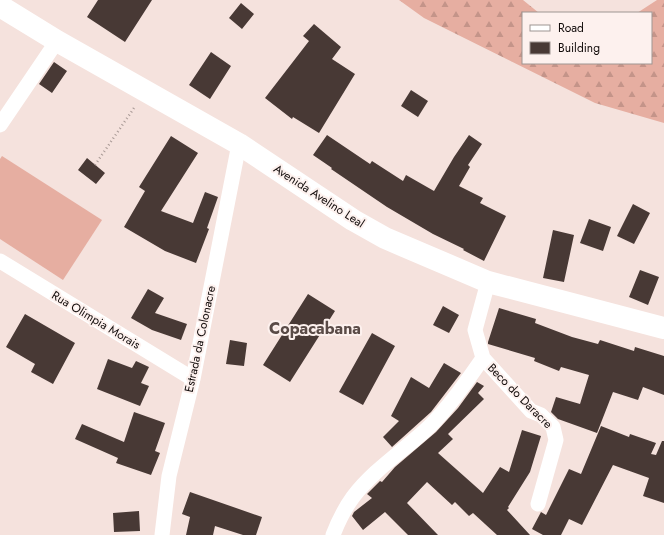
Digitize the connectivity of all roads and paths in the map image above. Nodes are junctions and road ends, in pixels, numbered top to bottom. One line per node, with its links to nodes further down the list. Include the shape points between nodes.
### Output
1 (0, 6): 2 (main road, Avenida Avelino Leal)
2 (57, 41): 3 (main road, Avenida Avelino Leal); 4 (street)
3 (146, 91): 5 (main road, Avenida Avelino Leal); 6 (path)
4 (0, 125)
5 (239, 144): 8 (main road, Avenida Avelino Leal, via 359,224 385,238); 11 (street, Estrada da Colonacre)
6 (95, 165)
7 (0, 261): 11 (street, Rua Olimpia Morais)
8 (488, 282): 9 (main road, Avenida Avelino Leal); 10 (street, via 475,330)
9 (664, 328)
10 (483, 358): 12 (street, Beco do Daracre, via 531,411 541,415 553,427 556,440); 14 (street, via 443,412 373,475 353,497)
11 (193, 378): 13 (street, Estrada da Colonacre, via 169,476)
12 (538, 504)
13 (162, 535)
14 (333, 535)

